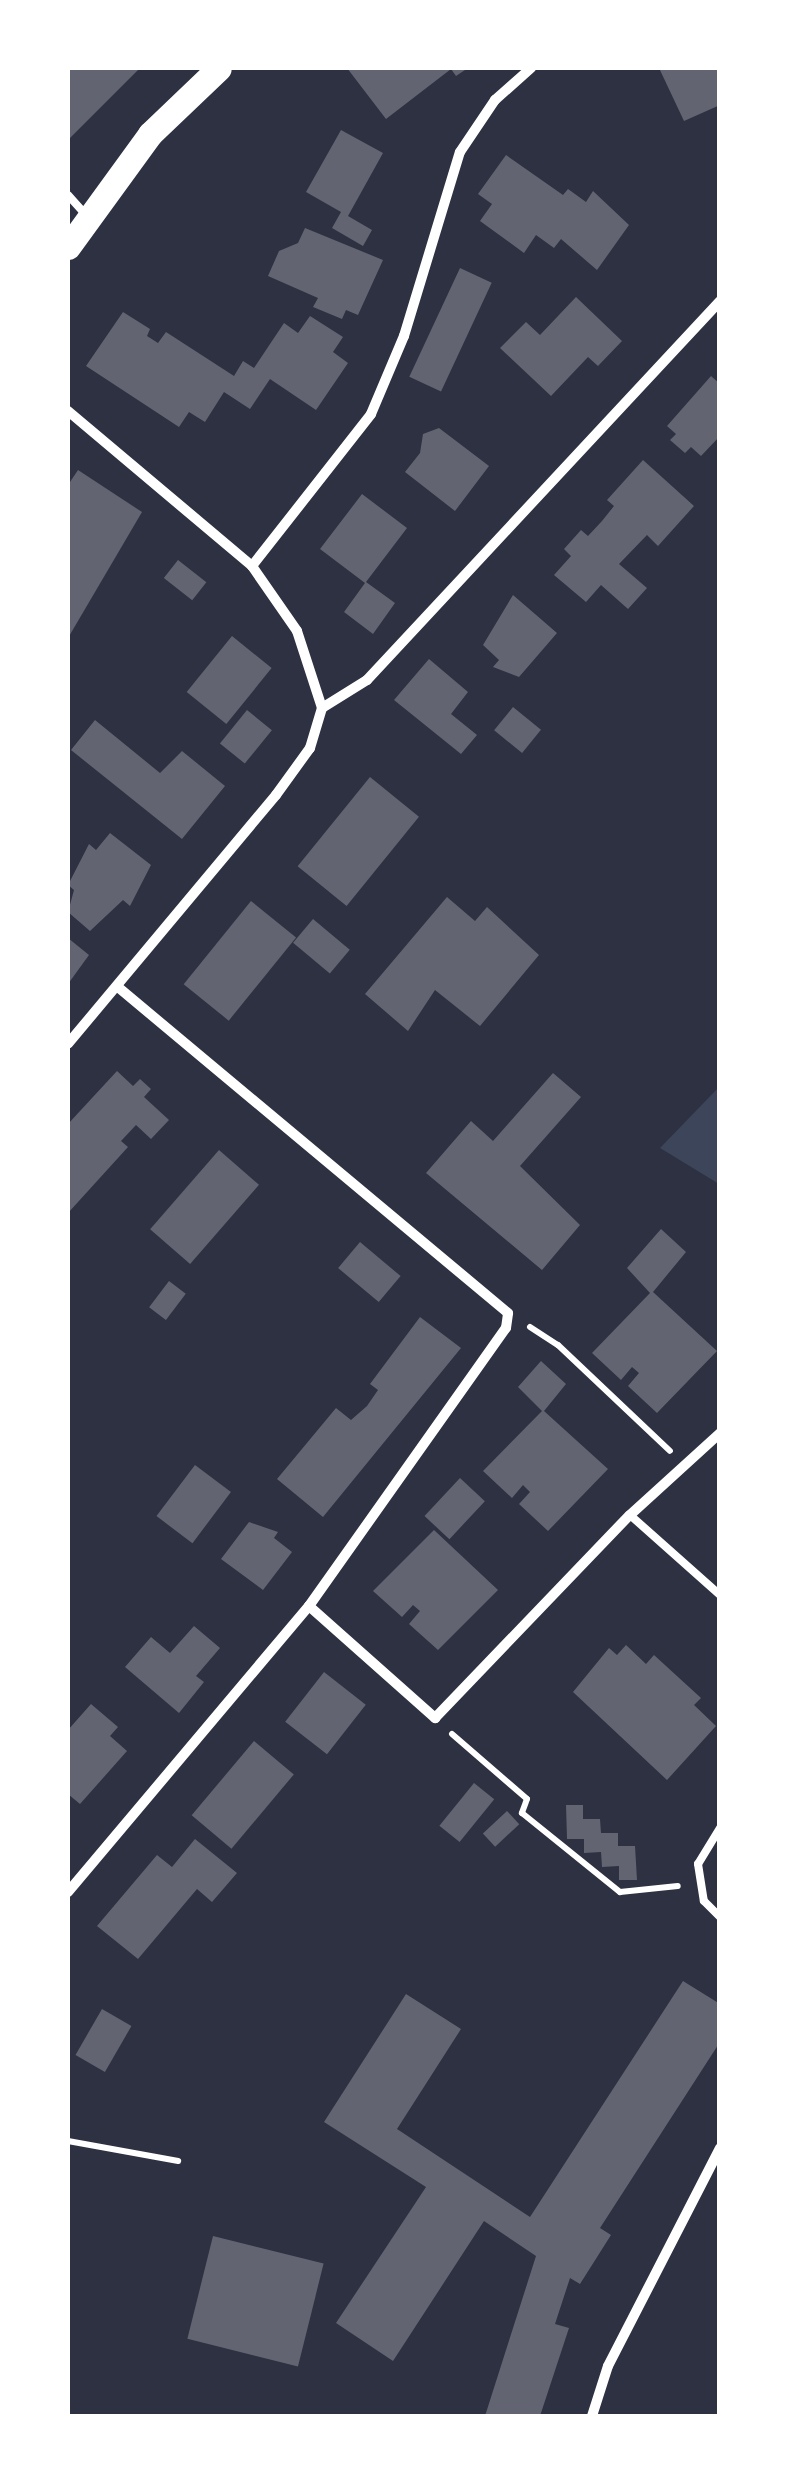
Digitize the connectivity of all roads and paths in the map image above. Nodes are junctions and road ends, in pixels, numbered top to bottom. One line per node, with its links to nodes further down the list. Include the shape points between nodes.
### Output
1 (219, 68): 4 (main road, via 150,134)
2 (530, 68): 8 (street, via 494,100 460,152 404,336 371,414)
3 (68, 195): 4 (lane)
4 (88, 217): 5 (main road)
5 (68, 247)
6 (720, 301): 9 (street, via 367,680)
7 (68, 411): 8 (street)
8 (252, 566): 9 (street, via 296,631)
9 (322, 708): 10 (street, via 310,748 276,795)
10 (119, 988): 11 (street); 17 (street, via 508,1313 506,1328)
11 (68, 1044)
12 (558, 1346): 14 (path)
13 (720, 1433): 14 (street)
14 (685, 1465): 15 (street)
15 (630, 1515): 16 (lane); 18 (street)
16 (720, 1596)
17 (308, 1606): 18 (street); 21 (street)
18 (435, 1718): 20 (path, via 527,1800 522,1812 620,1892)
19 (720, 1828): 20 (lane, via 705,1843)
20 (699, 1884): 22 (lane)
21 (68, 1892)
22 (720, 1917)
23 (68, 2141): 25 (path)
24 (720, 2148): 26 (street, via 608,2366)
25 (178, 2161)
26 (592, 2416)

